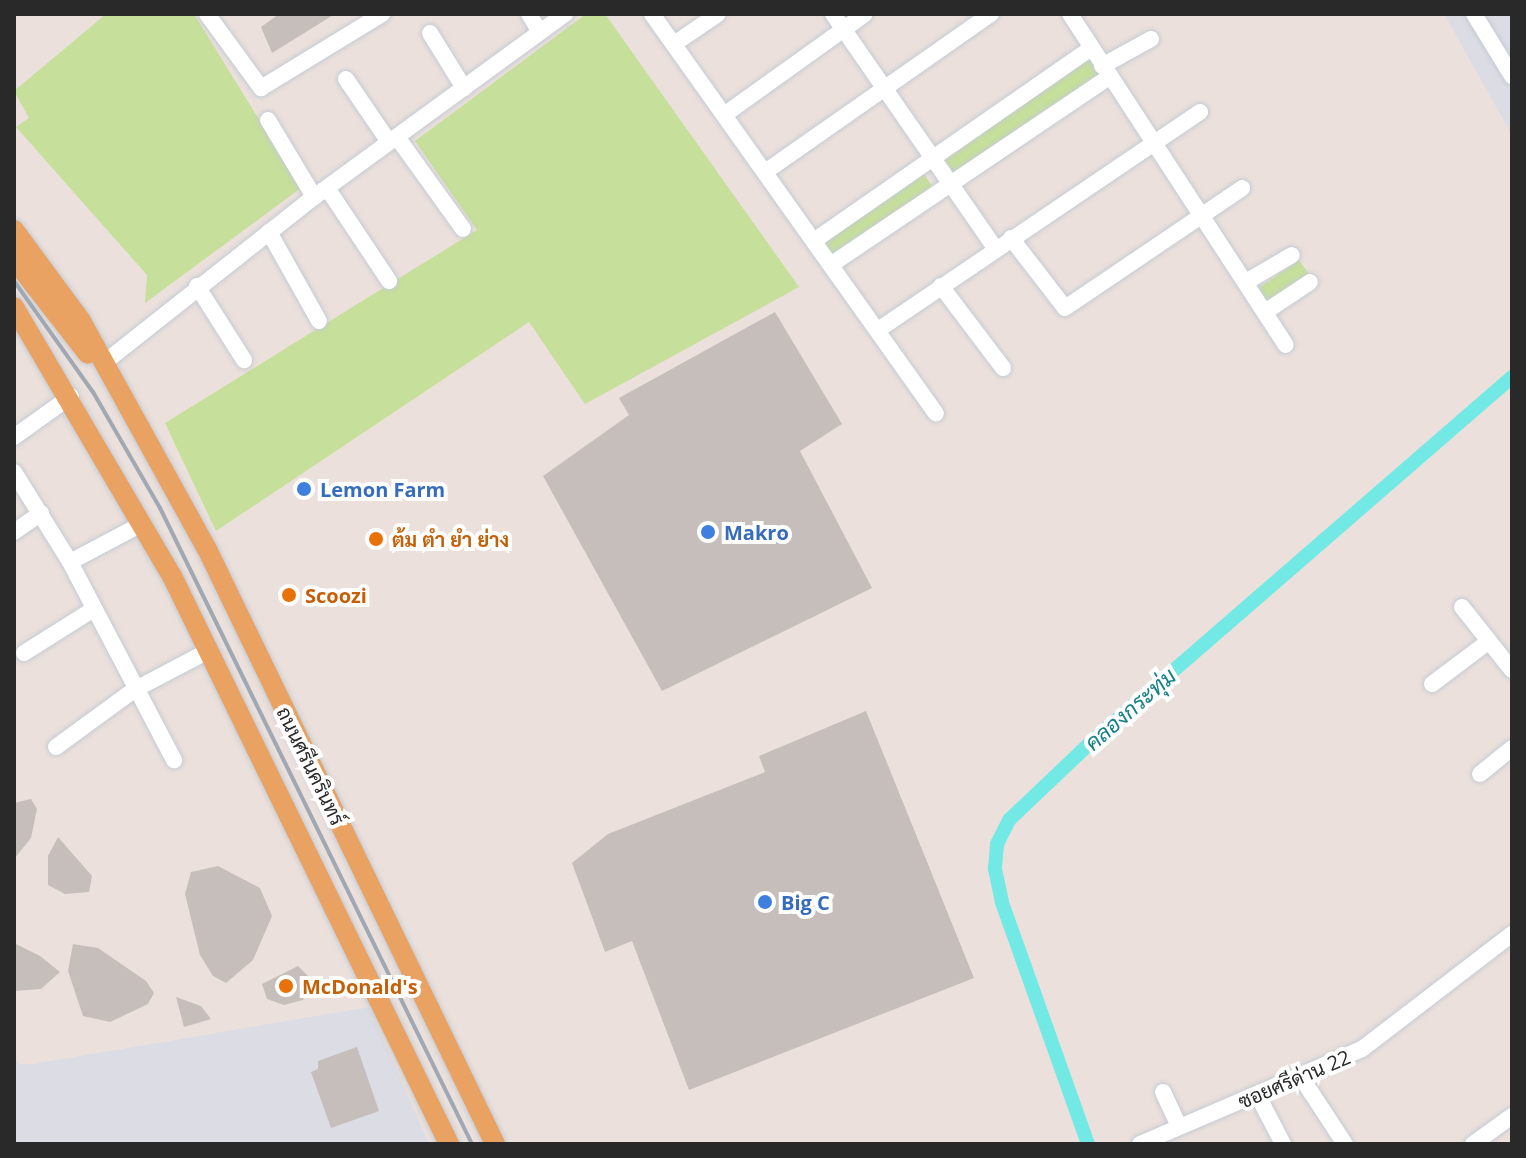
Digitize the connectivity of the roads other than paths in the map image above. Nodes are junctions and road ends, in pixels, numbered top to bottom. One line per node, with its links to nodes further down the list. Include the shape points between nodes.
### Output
1 (207, 14): 2 (street, via 261,88)
2 (382, 14)
3 (529, 14): 13 (street)
4 (565, 14): 13 (street)
5 (652, 14): 16 (street)
6 (718, 14): 16 (street)
7 (833, 14): 12 (street)
8 (865, 14): 12 (street)
9 (991, 14): 22 (street)
10 (1070, 14): 17 (street)
11 (1474, 14): 19 (street)
12 (843, 30): 22 (street); 24 (street)
13 (540, 32): 21 (street)
14 (430, 33): 21 (street)
15 (1151, 39): 18 (street)
16 (674, 44): 24 (street)
17 (1091, 48): 18 (street); 28 (street)
18 (1106, 72): 27 (street); 30 (street)
19 (1512, 76)
20 (346, 79): 26 (street)
21 (464, 88): 26 (street)
22 (881, 90): 28 (street); 29 (street)
23 (1200, 112): 27 (street)
24 (724, 115): 29 (street)
25 (268, 120): 32 (street)
26 (393, 140): 32 (street); 34 (street)
27 (1151, 143): 33 (street); 37 (street)
28 (933, 157): 30 (street); 38 (street)
29 (765, 172): 38 (street)
30 (951, 184): 39 (street); 42 (street)
31 (1242, 188): 33 (street)
32 (320, 192): 36 (street); 43 (street)
33 (1201, 216): 37 (street, via 1065,308); 44 (street)
34 (463, 229)
35 (14, 230): 55 (main road, ถนนศรีนครินทร์)
36 (269, 232): 46 (street); 50 (street)
37 (1011, 238): 39 (street)
38 (815, 240): 42 (street)
39 (995, 248): 47 (street)
40 (1292, 255): 44 (street)
41 (14, 259): 57 (main road, ถนนศรีนครินทร์)
42 (832, 264): 51 (street)
43 (389, 281)
44 (1246, 282): 49 (street)
45 (1310, 282): 49 (street)
46 (197, 286): 54 (street); 55 (street)
47 (941, 286): 51 (street); 56 (street)
48 (14, 307): 58 (main road, ถนนศรีนครินทร์)
49 (1265, 312): 53 (street)
50 (319, 321)
51 (878, 330): 59 (street)
52 (14, 331): 58 (main road, ถนนศรีนครินทร์)
53 (1286, 345)
54 (244, 360)
55 (105, 362): 57 (main road, ถนนศรีนครินทร์)
56 (1003, 368)
57 (119, 392): 85 (main road, ถนนศรีนครินทร์, via 207,549)
58 (71, 396): 60 (street); 63 (main road, ถนนศรีนครินทร์)
59 (936, 413)
60 (14, 437)
61 (14, 472): 62 (street)
62 (41, 513): 64 (street); 65 (street)
63 (140, 525): 65 (street); 69 (main road, ถนนศรีนครินทร์)
64 (14, 532)
65 (70, 562): 67 (street)
66 (1462, 607): 68 (street)
67 (94, 609): 70 (street); 73 (street)
68 (1489, 641): 71 (street); 72 (street)
69 (208, 651): 73 (street); 84 (main road, ถนนศรีนครินทร์)
70 (24, 653)
71 (1512, 670)
72 (1432, 684)
73 (134, 690): 74 (street); 76 (street)
74 (56, 747)
75 (1512, 748): 77 (street)
76 (174, 760)
77 (1480, 774)
78 (1512, 934): 79 (street, ซอยศรีด่าน 22, via 1362,1049)
79 (1301, 1077): 81 (street, ซอยศรีด่าน 22); 88 (street)
80 (1163, 1092): 83 (street)
81 (1257, 1094): 83 (street, ซอยศรีด่าน 22); 87 (street)
82 (1512, 1116): 89 (street)
83 (1179, 1127): 86 (street, ซอยศรีด่าน 22)
84 (449, 1144)
85 (495, 1144)
86 (1140, 1144)
87 (1283, 1144)
88 (1345, 1144)
89 (1473, 1144)

